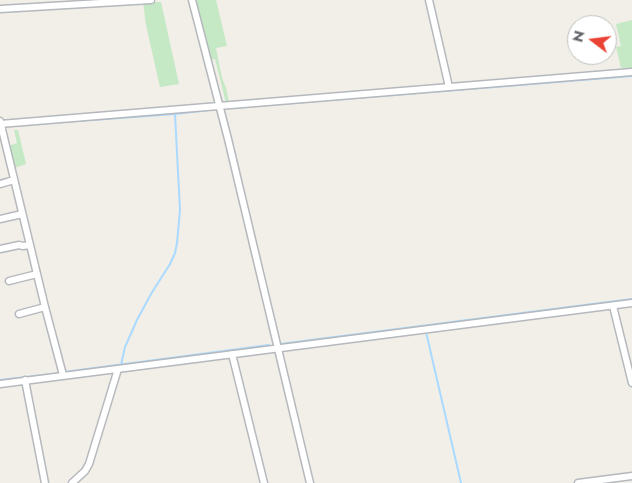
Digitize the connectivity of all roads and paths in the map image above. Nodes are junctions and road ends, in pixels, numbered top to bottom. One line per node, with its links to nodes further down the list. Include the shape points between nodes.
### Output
1 (150, 0): 4 (street)
2 (192, 0): 7 (street)
3 (429, 0): 6 (street)
4 (0, 9)
5 (632, 72): 6 (street)
6 (449, 87): 7 (street)
7 (220, 108): 8 (street); 22 (street)
8 (1, 124): 9 (street)
9 (3, 150): 10 (street)
10 (14, 180): 11 (street); 12 (street)
11 (0, 184)
12 (22, 214): 13 (street); 14 (street)
13 (0, 219)
14 (30, 245): 15 (street); 16 (street)
15 (0, 249)
16 (37, 274): 17 (street); 19 (street)
17 (9, 282)
18 (632, 303): 20 (street)
19 (45, 306): 21 (street); 25 (street)
20 (613, 306): 22 (street); 27 (street)
21 (19, 314)
22 (278, 348): 23 (street); 33 (street)
23 (232, 354): 24 (street); 32 (street)
24 (120, 368): 25 (street); 31 (street, via 89,464)
25 (62, 374): 26 (street)
26 (25, 380): 28 (street); 30 (street)
27 (632, 383)
28 (0, 384)
29 (632, 476): 34 (street)
30 (45, 483)
31 (72, 483)
32 (264, 483)
33 (310, 483)
34 (578, 483)

